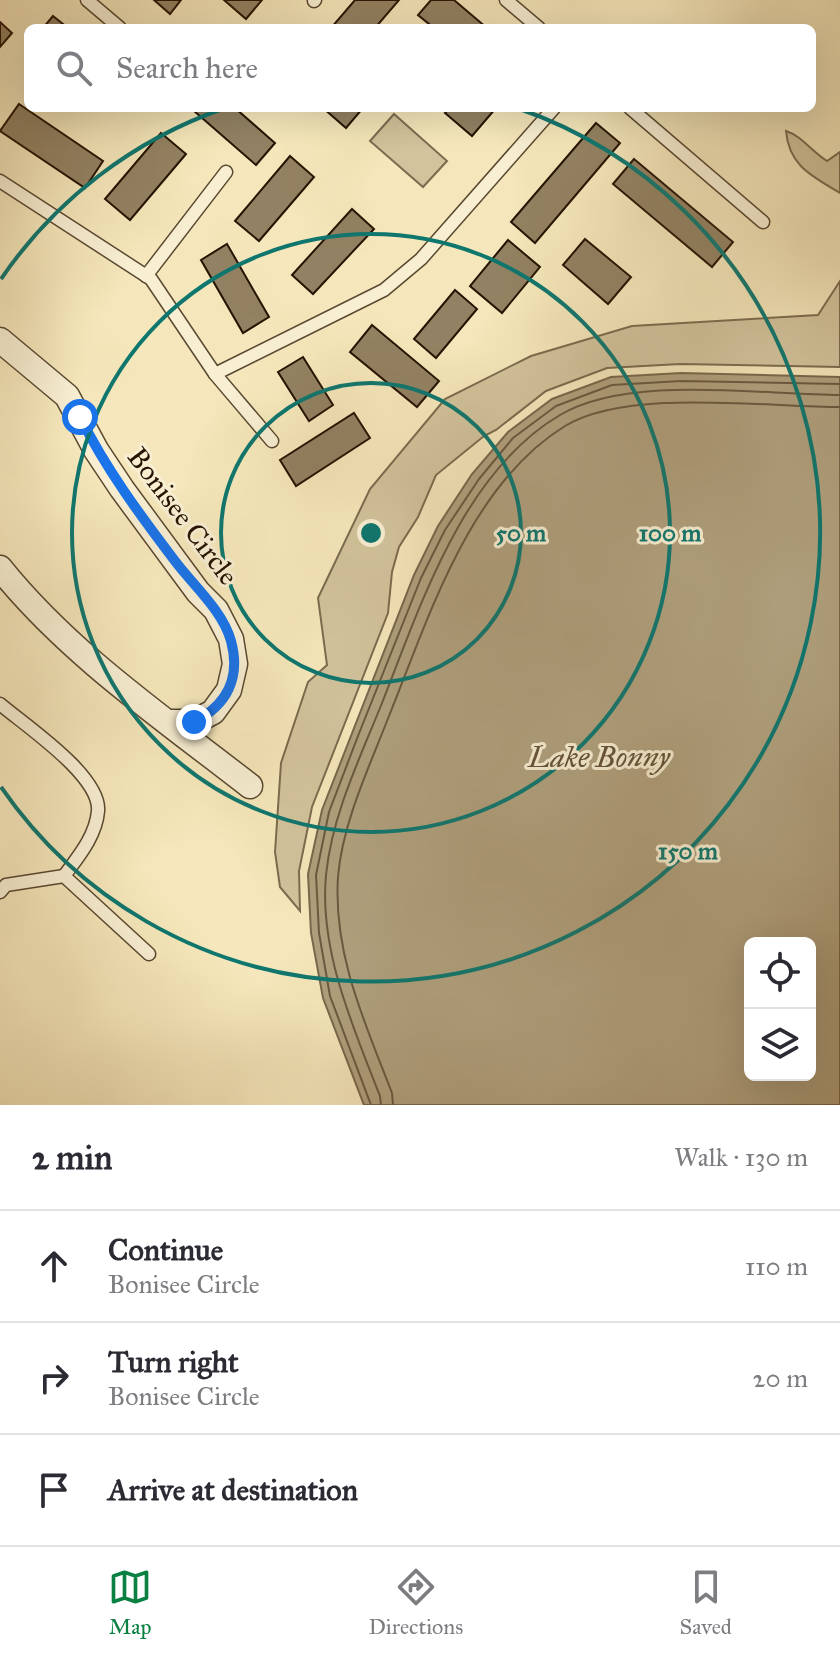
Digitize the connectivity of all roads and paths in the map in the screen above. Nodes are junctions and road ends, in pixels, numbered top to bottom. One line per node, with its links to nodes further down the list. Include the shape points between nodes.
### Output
1 (87, 0): 3 (lane)
2 (506, 0): 4 (lane)
3 (115, 24)
4 (534, 24)
5 (550, 112): 12 (lane, via 421,259 384,290)
6 (635, 112): 9 (lane)
7 (226, 172): 10 (lane)
8 (0, 181): 10 (lane)
9 (763, 222)
10 (146, 276): 12 (lane)
11 (0, 340): 16 (street, Bonisee Circle, via 67,396 122,489 216,610 231,639 235,664 229,690 213,712 194,722)
12 (215, 374): 13 (lane)
13 (272, 441)
14 (0, 568): 16 (street, via 52,626)
15 (0, 704): 18 (lane, via 84,776 97,796 90,838)
16 (168, 722): 17 (street)
17 (250, 786)
18 (64, 876): 19 (lane); 20 (lane)
19 (2, 886)
20 (149, 954)

